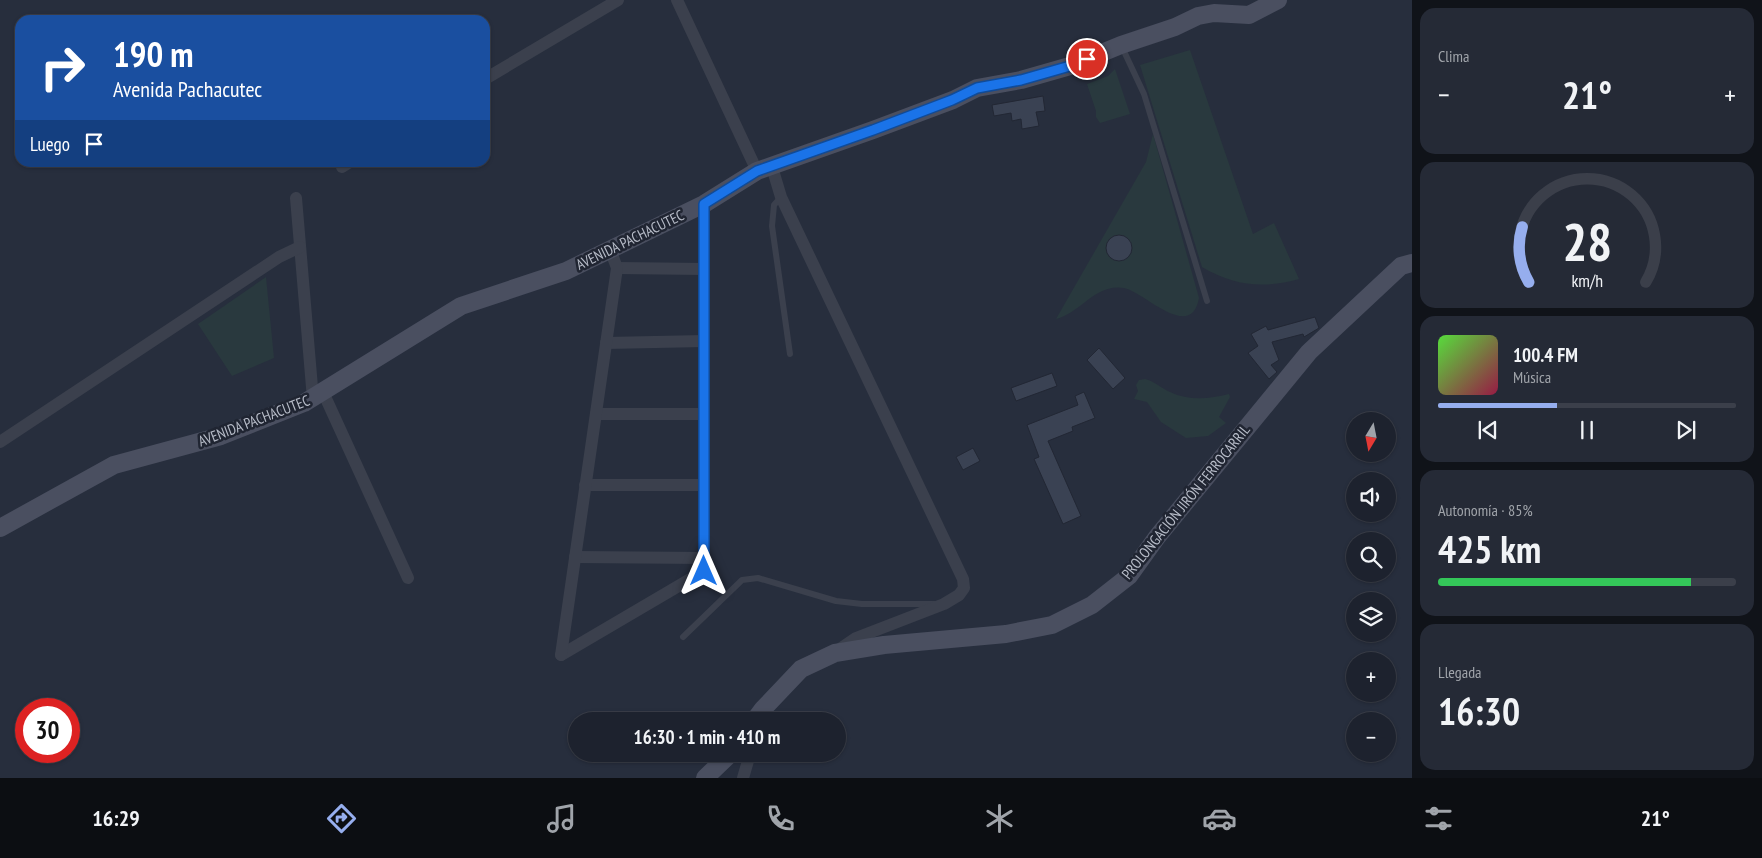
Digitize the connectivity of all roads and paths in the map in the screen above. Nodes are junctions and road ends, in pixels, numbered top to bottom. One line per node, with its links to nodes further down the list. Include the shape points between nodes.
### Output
1 (618, 0): 5 (street)
2 (677, 0): 6 (street)
3 (1278, 0): 4 (main road, AVENIDA PACHACUTEC, via 1249,15 1214,13 1198,16)
4 (1121, 45): 6 (main road, AVENIDA PACHACUTEC, via 1070,66 977,88); 15 (lane, via 1144,94)
5 (490, 76)
6 (764, 169): 7 (street); 9 (main road, AVENIDA PACHACUTEC)
7 (781, 197): 18 (lane, via 774,206 772,226); 29 (street, via 963,579 964,588 959,595)
8 (296, 198): 10 (street)
9 (704, 204): 11 (main road, AVENIDA PACHACUTEC); 14 (street)
10 (300, 247): 19 (street); 22 (street, via 279,257)
11 (610, 249): 13 (street); 19 (main road, AVENIDA PACHACUTEC, via 566,271 461,306)
12 (1412, 263): 31 (main road, PROLONGACIÓN JIRÓN FERROCARRIL, via 1401,266 1309,352 1157,537 1129,576 1092,605 1052,625 1006,634 884,645)
13 (617, 268): 14 (street); 17 (street)
14 (704, 269): 16 (street)
15 (1207, 301)
16 (704, 342): 17 (street); 21 (street)
17 (606, 343): 20 (street)
18 (790, 354)
19 (318, 396): 25 (main road, AVENIDA PACHACUTEC, via 221,436 114,465); 28 (street)
20 (596, 414): 21 (street); 23 (street)
21 (704, 414): 24 (street)
22 (0, 442)
23 (586, 485): 24 (street); 26 (street)
24 (704, 485): 27 (street)
25 (0, 528)
26 (575, 557): 27 (street); 27 (street, via 561,654 704,571)
27 (704, 558)
28 (408, 578)
29 (944, 604): 30 (lane, via 836,601 758,578 742,580); 31 (street, via 856,638)
30 (683, 638)
31 (835, 653): 32 (main road, PROLONGACIÓN JIRÓN FERROCARRIL, via 801,669)
32 (763, 712)
33 (722, 762): 35 (main road)
34 (748, 762): 36 (street)
35 (705, 778)
36 (743, 778)

